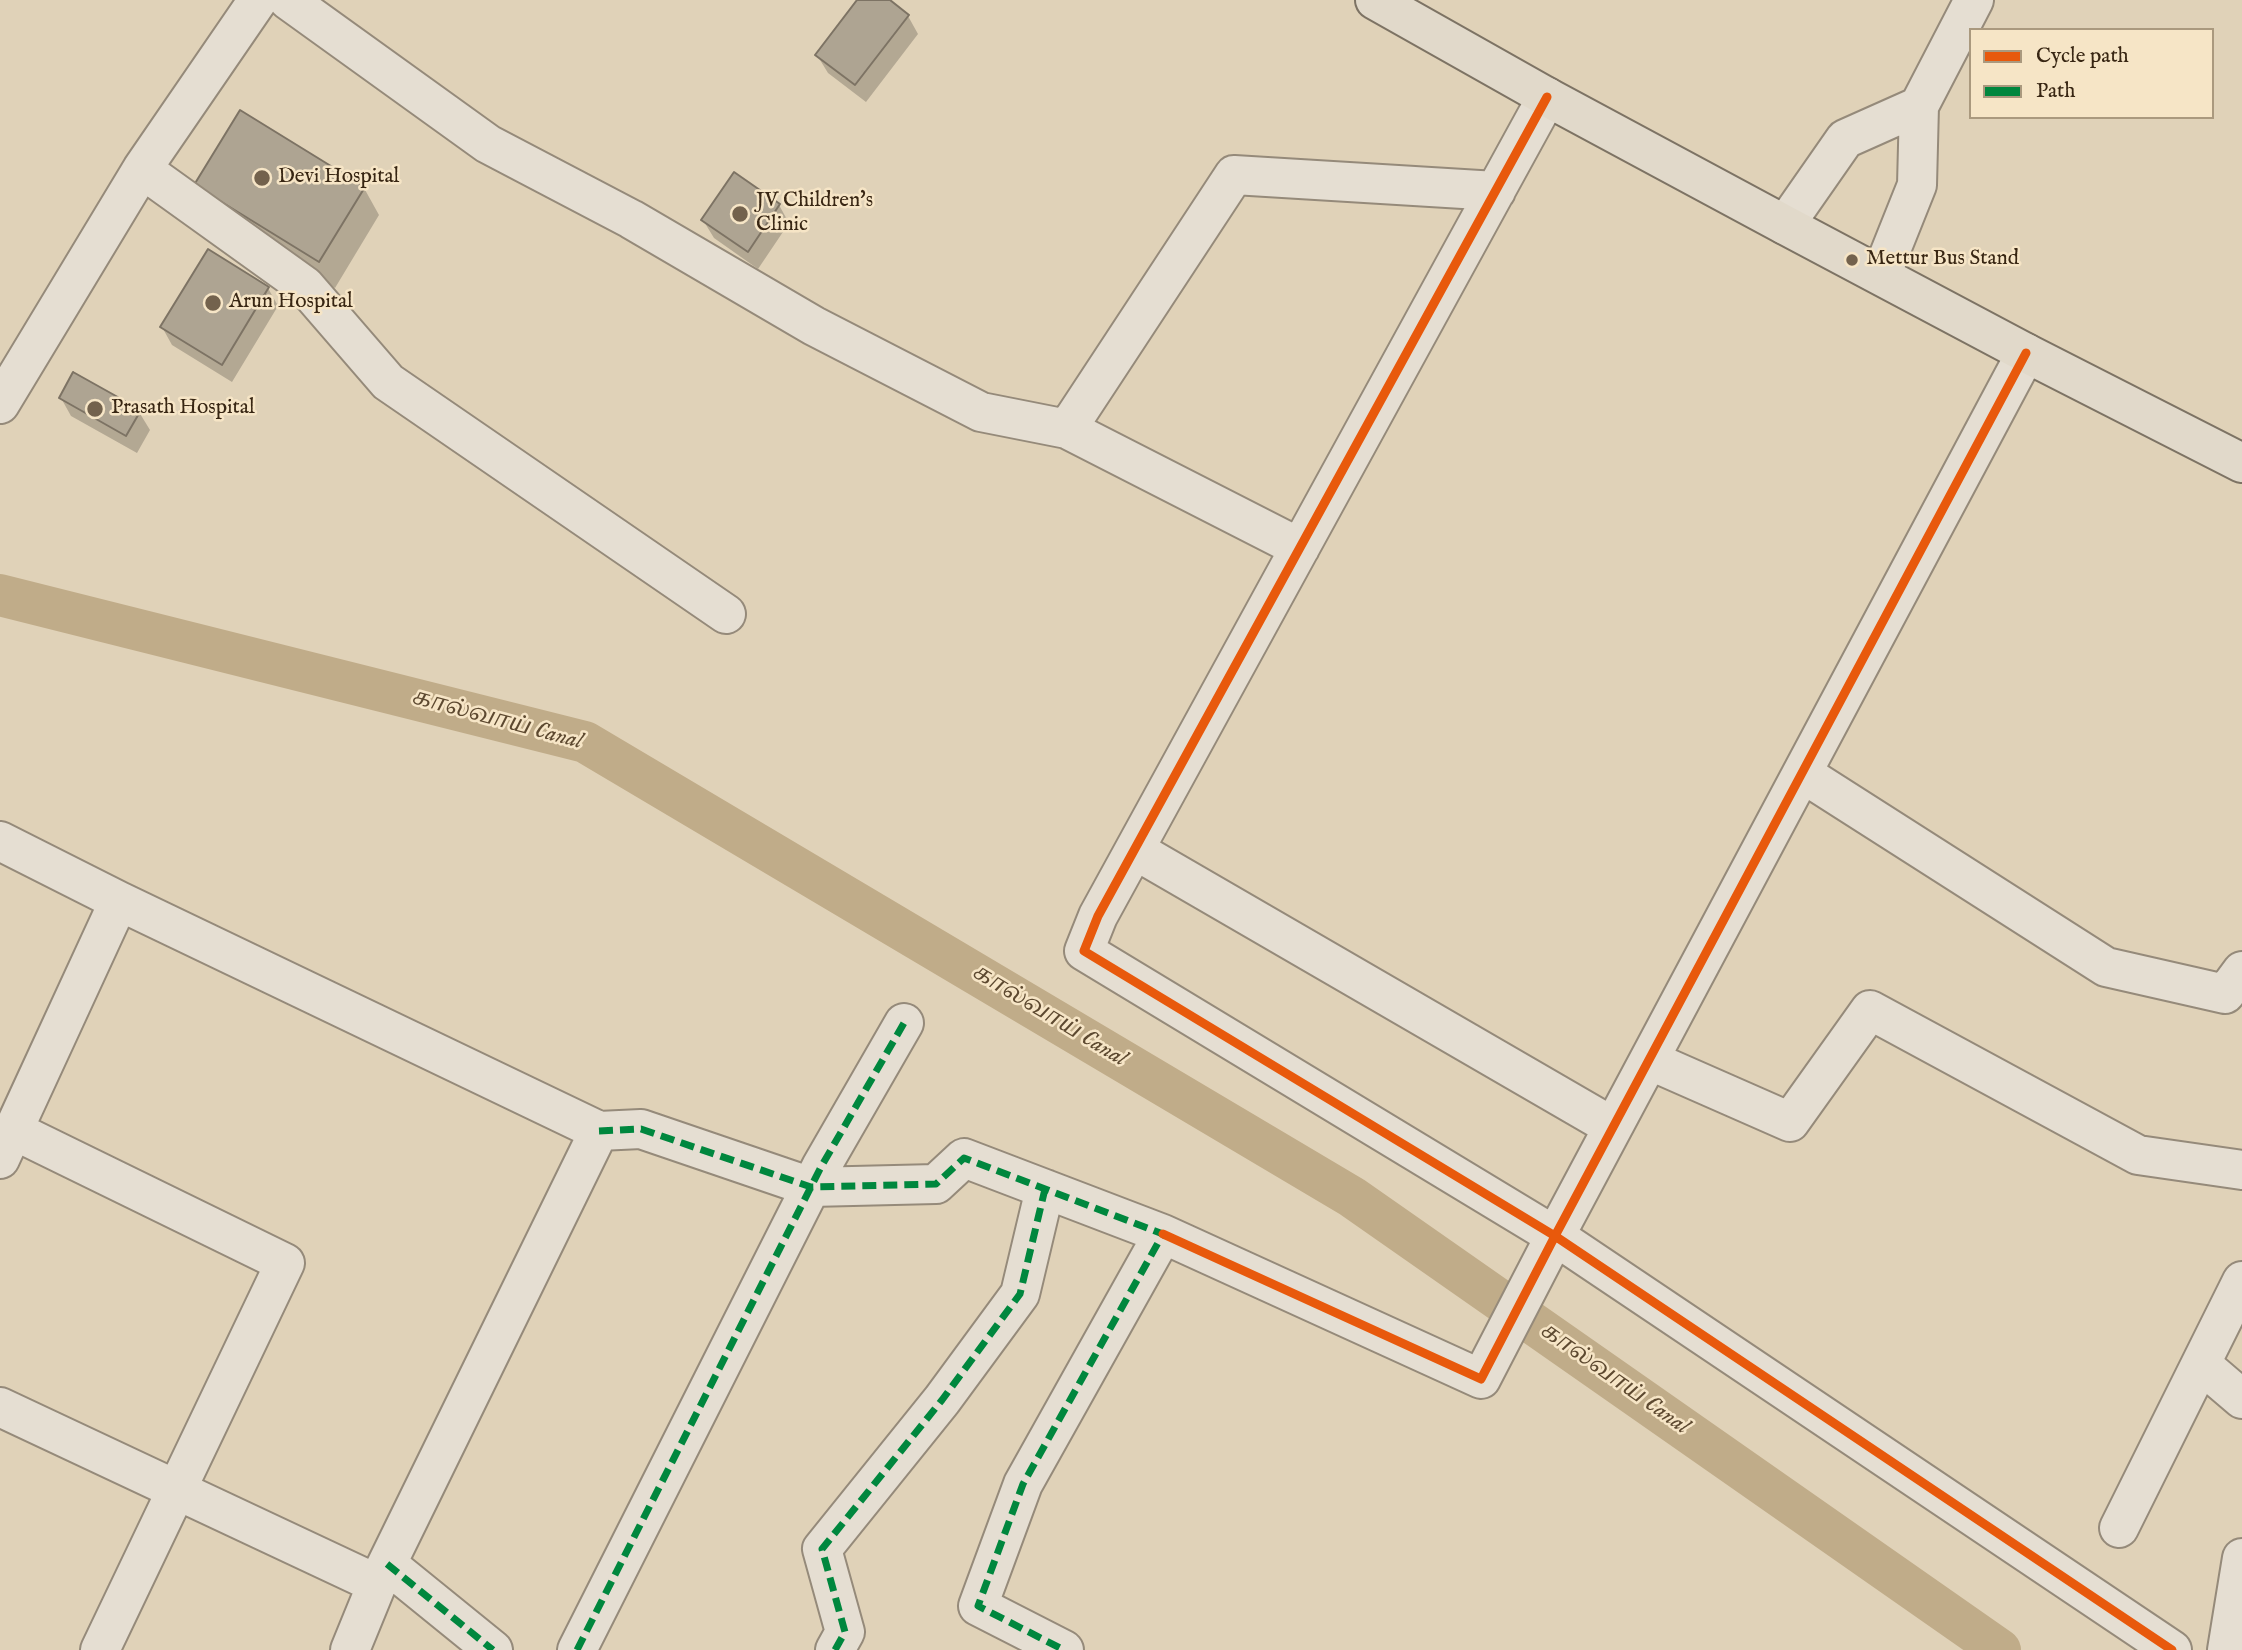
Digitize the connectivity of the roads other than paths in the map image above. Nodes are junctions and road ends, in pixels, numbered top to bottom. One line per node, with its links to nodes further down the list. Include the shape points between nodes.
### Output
1 (258, 0): 7 (street)
2 (288, 0): 13 (street, via 488,144 631,219 814,326 981,412)
3 (1375, 0): 5 (main road)
4 (1974, 0): 6 (street)
5 (1547, 97): 8 (street); 9 (main road)
6 (1919, 106): 9 (street, via 1845,139); 10 (street, via 1917,185)
7 (142, 169): 12 (street); 16 (street, via 305,286 388,382)
8 (1496, 191): 13 (street, via 1234,175); 15 (street)
9 (1785, 225): 10 (main road)
10 (1881, 275): 11 (main road)
11 (2026, 353): 14 (main road); 17 (street)
12 (0, 404)
13 (1067, 429): 15 (street)
14 (2242, 463)
15 (1300, 548): 19 (street)
16 (726, 614)
17 (1802, 773): 21 (street, via 2106,967 2225,994); 23 (street)
18 (0, 841): 20 (street)
19 (1135, 850): 24 (street); 31 (street, via 1084,951)
20 (119, 901): 25 (street); 26 (street)
21 (2242, 971)
22 (904, 1023): 28 (street)
23 (1649, 1060): 24 (street); 27 (street, via 1790,1122 1870,1010 2138,1155)
24 (1613, 1127): 31 (street)
25 (599, 1131): 28 (street, via 641,1129); 39 (street)
26 (7, 1145): 36 (street, via 285,1263)
27 (2242, 1170)
28 (811, 1186): 29 (street, via 936,1184 964,1158); 43 (street)
29 (1045, 1189): 30 (street); 44 (street, via 1020,1294 942,1401 822,1549 845,1632)
30 (1163, 1234): 31 (street, via 1481,1379); 45 (street, via 1023,1485 978,1606)
31 (1550, 1246): 46 (street)
32 (2242, 1282): 33 (street)
33 (2201, 1364): 34 (street); 37 (street)
34 (2242, 1399)
35 (0, 1407): 36 (street)
36 (176, 1490): 39 (street); 40 (street)
37 (2119, 1528)
38 (2242, 1558): 47 (street)
39 (382, 1574): 41 (street); 42 (street)
40 (100, 1650)
41 (350, 1650)
42 (493, 1650)
43 (577, 1650)
44 (835, 1650)
45 (1064, 1650)
46 (2172, 1650)
47 (2227, 1650)

